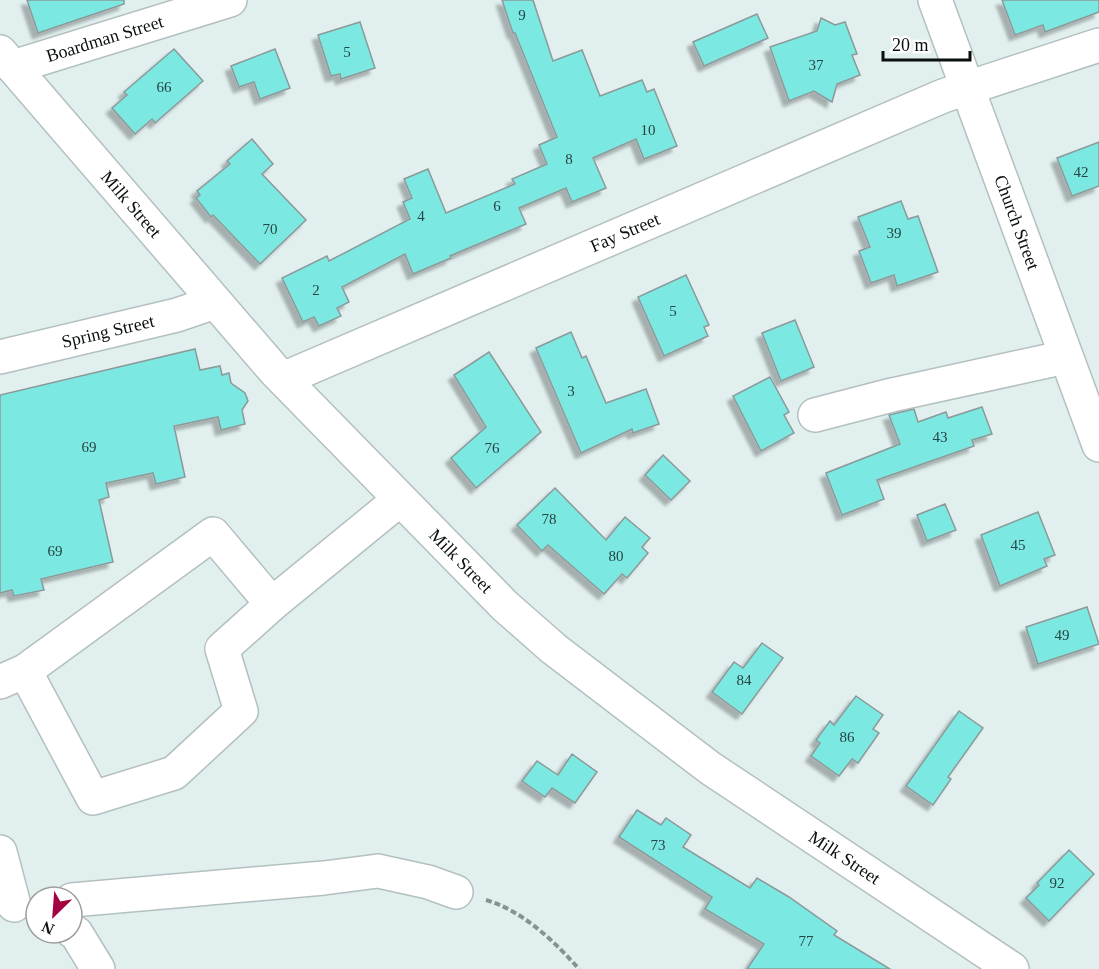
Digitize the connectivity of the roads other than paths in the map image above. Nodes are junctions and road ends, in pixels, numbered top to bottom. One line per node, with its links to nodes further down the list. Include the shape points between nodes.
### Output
1 (230, 0): 3 (street, Boardman Street)
2 (935, 0): 6 (street, Church Street)
3 (182, 7): 5 (street, Boardman Street)
4 (1099, 45): 6 (street, Fay Street)
5 (7, 60): 7 (street, Milk Street)
6 (967, 89): 9 (street, Church Street); 10 (street, Fay Street, via 882,121)
7 (215, 302): 8 (street, Spring Street, via 177,315); 10 (street, Milk Street)
8 (0, 357)
9 (1066, 357): 11 (street); 12 (street, Church Street)
10 (283, 379): 13 (street, Milk Street)
11 (815, 415)
12 (1099, 445)
13 (399, 500): 14 (street); 22 (street, Milk Street, via 505,606 605,690 710,768)
14 (272, 604): 15 (street, via 213,534); 15 (street, via 222,649 241,711 174,773 93,798)
15 (13, 677)
16 (0, 852): 19 (street)
17 (456, 891): 18 (street, via 378,871)
18 (84, 899)
19 (21, 907)
20 (83, 945): 21 (street)
21 (98, 969)
22 (1012, 969)

